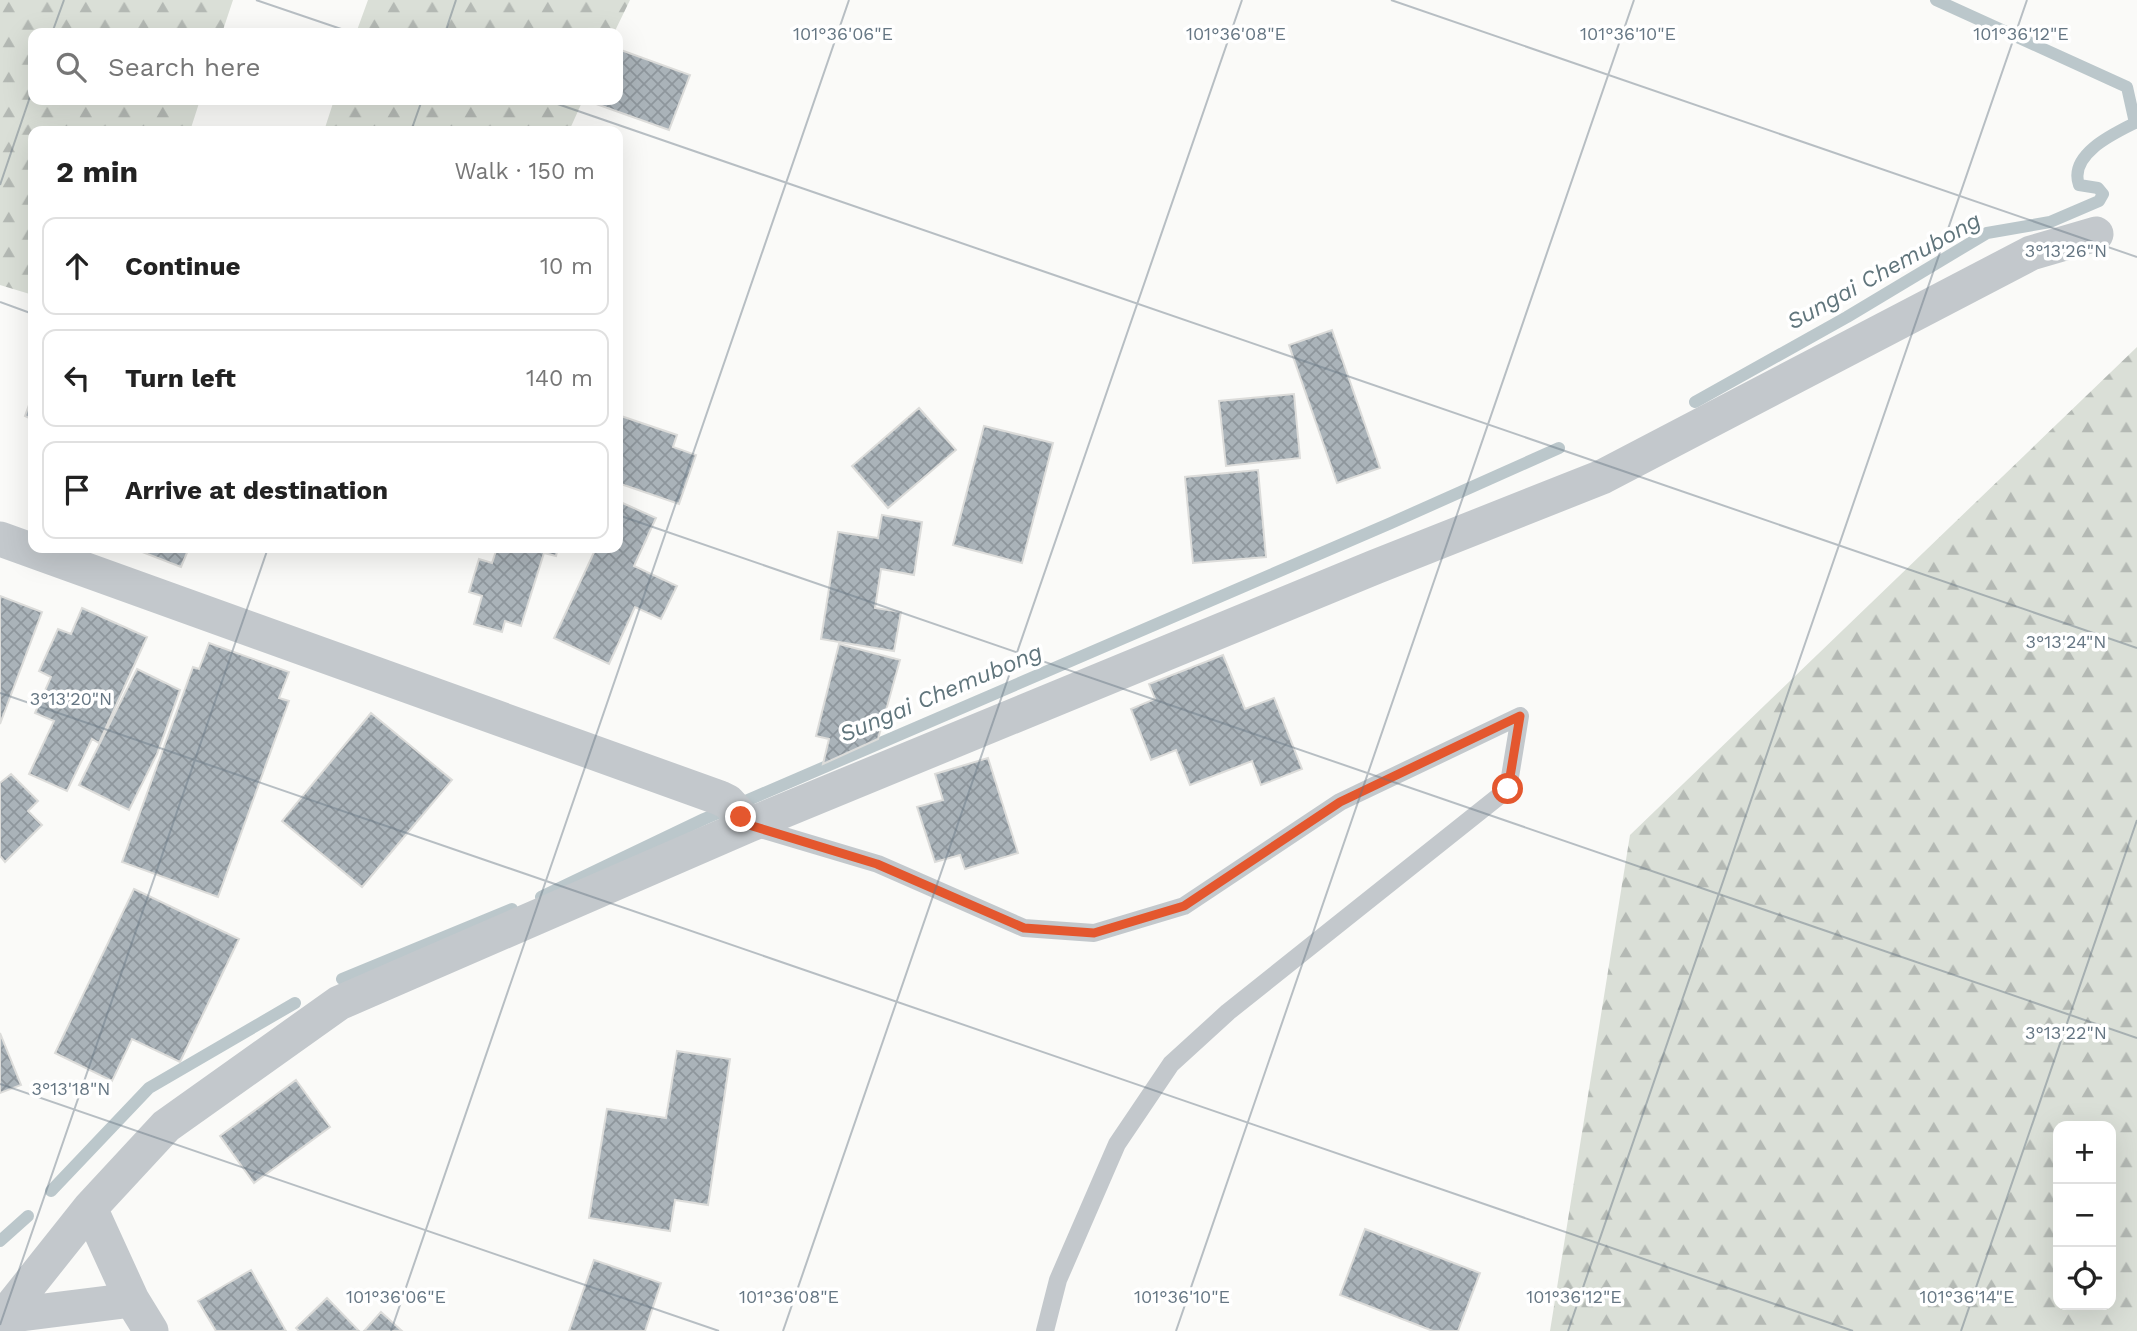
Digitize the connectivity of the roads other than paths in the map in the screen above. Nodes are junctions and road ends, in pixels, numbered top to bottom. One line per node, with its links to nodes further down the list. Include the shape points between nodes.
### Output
1 (2096, 234): 5 (street, via 2031,253 1602,477)
2 (0, 540): 3 (street)
3 (28, 550)
4 (35, 553): 5 (street)
5 (739, 815): 6 (street, via 339,1003 166,1126); 10 (lane, via 877,864 1024,928 1094,933 1184,906 1340,802 1520,716 1508,789 1228,1012 1171,1064 1117,1144 1058,1280)
6 (90, 1208): 7 (street); 8 (street)
7 (132, 1300): 8 (street); 9 (street)
8 (2, 1317)
9 (151, 1331)
10 (1045, 1331)

